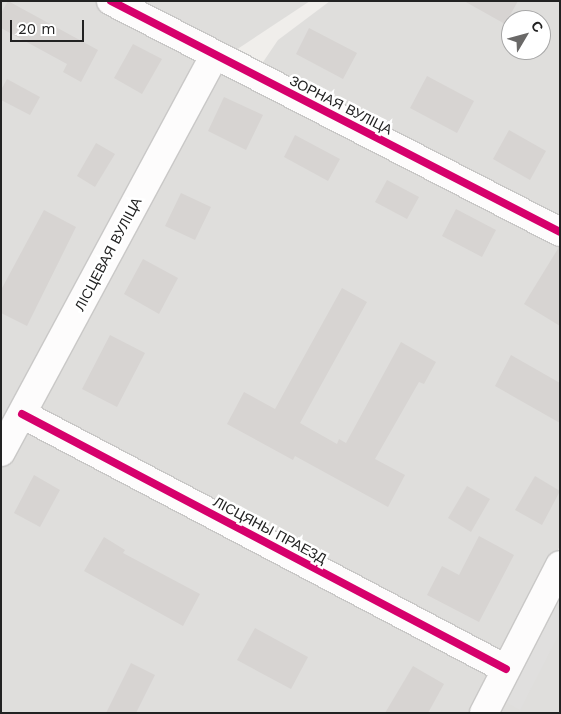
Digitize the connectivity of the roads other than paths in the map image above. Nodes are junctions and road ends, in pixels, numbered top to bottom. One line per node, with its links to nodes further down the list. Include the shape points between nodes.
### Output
1 (111, 1): 2 (street, ЗОРНАЯ ВУЛІЦА)
2 (214, 56): 3 (street, ЗОРНАЯ ВУЛІЦА); 4 (street, ЛІСЦЕВАЯ ВУЛІЦА)
3 (560, 232)
4 (22, 414): 5 (street, ЛІСЦЕВАЯ ВУЛІЦА); 7 (street, ЛІСЦЯНЫ ПРАЕЗД)
5 (1, 452)
6 (560, 565): 7 (street)
7 (506, 668): 8 (street)
8 (484, 713)

